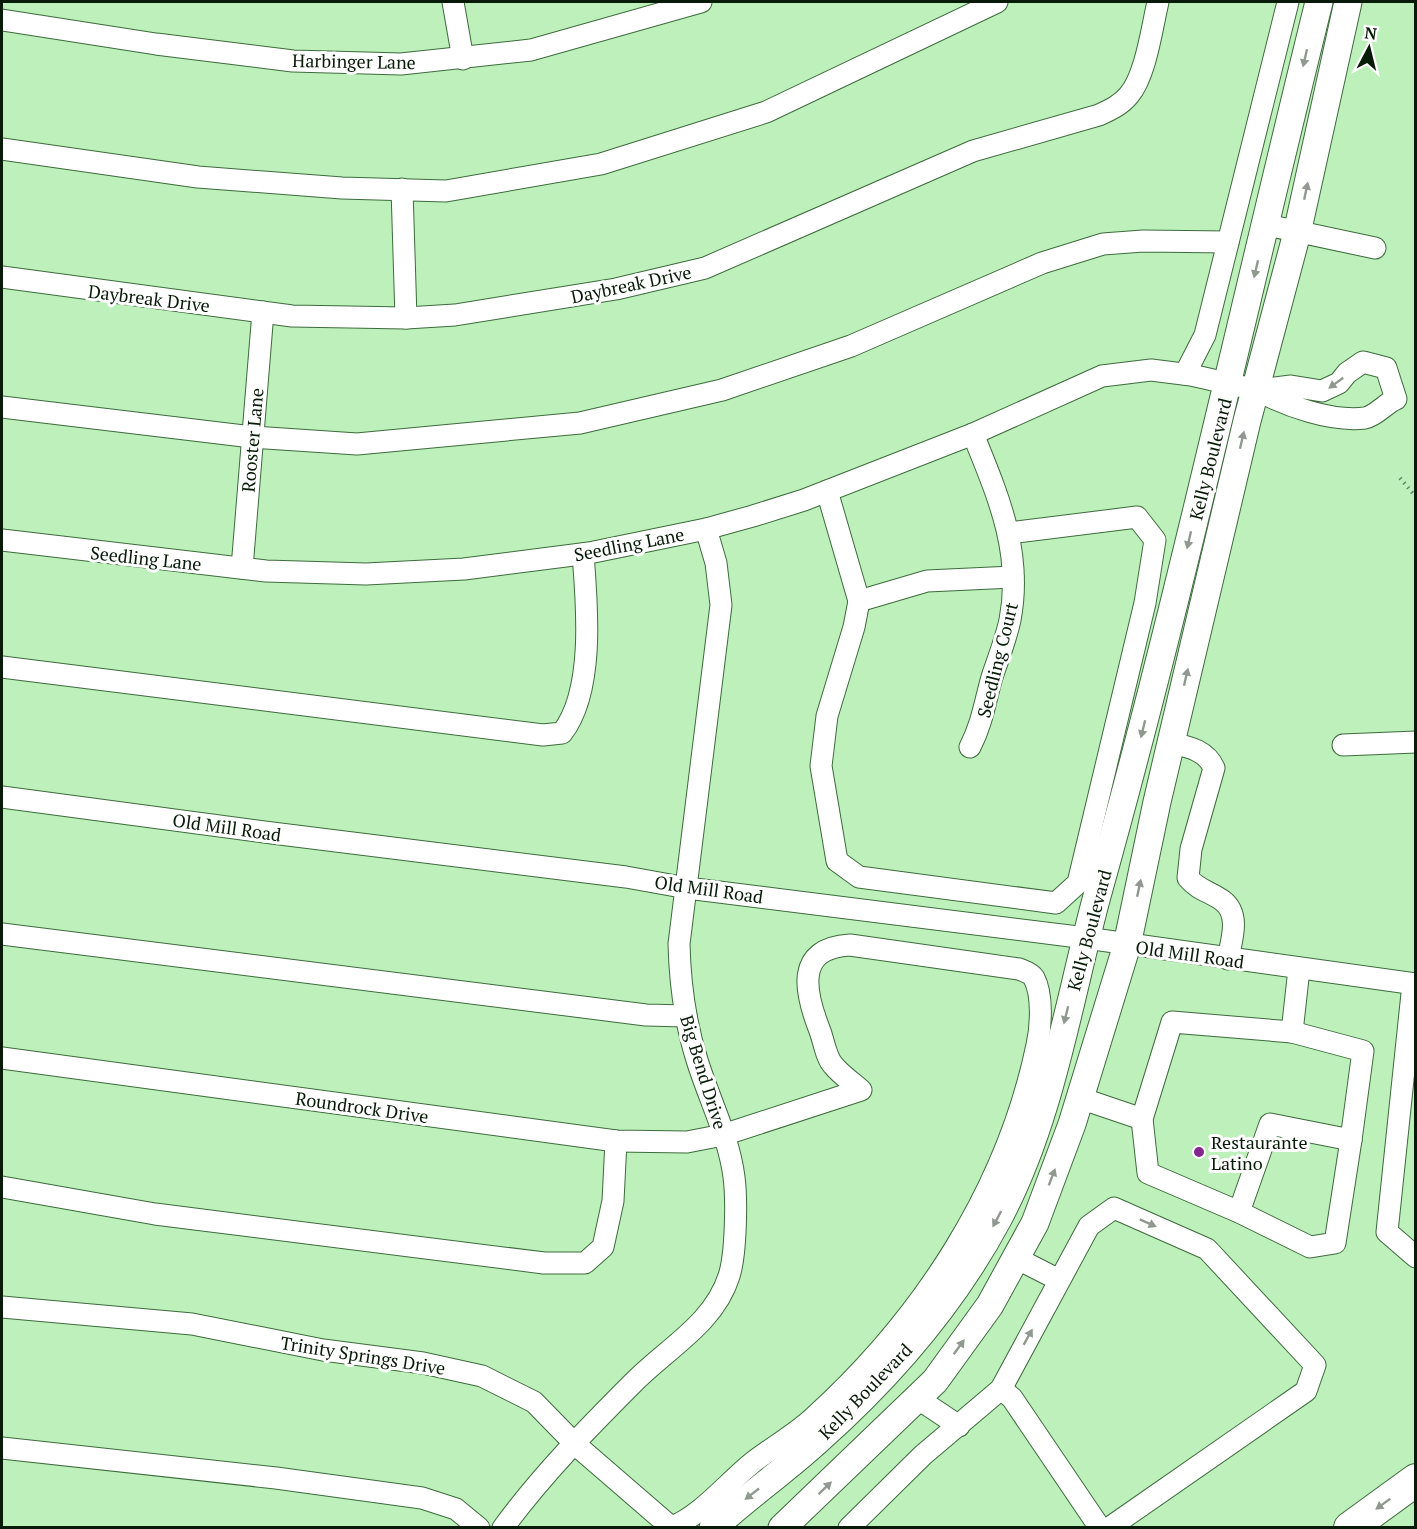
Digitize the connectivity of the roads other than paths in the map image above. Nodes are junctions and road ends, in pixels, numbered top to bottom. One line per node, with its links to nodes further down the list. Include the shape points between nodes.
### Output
1 (453, 2): 9 (street)
2 (701, 2): 9 (street, Harbinger Lane, via 531,50)
3 (997, 2): 11 (street, via 766,112 601,164 446,191)
4 (1158, 2): 18 (street, Daybreak Drive, via 1131,93 1116,107 1099,115 973,151 705,268 548,301)
5 (1288, 2): 14 (street)
6 (1319, 2): 12 (main road, Kelly Boulevard, one-way to 12)
7 (1348, 2): 13 (main road, Kelly Boulevard, one-way to 7)
8 (2, 20): 9 (street, Harbinger Lane, via 293,61 392,64)
9 (463, 59)
10 (2, 149): 11 (street, via 198,177)
11 (402, 189): 18 (street)
12 (1267, 225): 13 (street); 20 (main road, Kelly Boulevard, one-way to 20)
13 (1297, 233): 15 (street); 21 (main road, Kelly Boulevard)
14 (1228, 242): 19 (street, via 1205,335); 24 (street, via 1103,244 1042,263 851,346 733,387 580,423 357,444)
15 (1375, 248)
16 (2, 277): 17 (street, Daybreak Drive)
17 (263, 312): 18 (street, Daybreak Drive); 24 (street, Rooster Lane)
18 (406, 318)
19 (1185, 374): 20 (street, Seedling Lane); 23 (street, Seedling Lane, via 1151,370 1102,376)
20 (1228, 386): 21 (street, Seedling Lane); 41 (main road, Kelly Boulevard, one-way to 41, via 1141,741)
21 (1257, 390): 21 (street, one-way to 21, via 1287,406 1340,417 1367,418 1396,399 1386,368 1372,362 1354,367 1339,383 1322,391 1291,386); 35 (main road, Kelly Boulevard, one-way to 21)
22 (2, 407): 24 (street)
23 (973, 434): 25 (street, Seedling Lane); 27 (street, Seedling Court)
24 (252, 436): 30 (street, Rooster Lane)
25 (827, 491): 26 (street, Seedling Lane); 32 (street)
26 (706, 529): 29 (street, Seedling Lane); 39 (street, Big Bend Drive, via 716,563 721,605)
27 (1009, 533): 31 (street, Seedling Court); 32 (street, via 1137,517 1155,540 1145,603 1078,883 1056,903 859,877 837,861 821,766 827,716)
28 (2, 540): 30 (street, Seedling Lane)
29 (583, 554): 30 (street, Seedling Lane, via 464,569 377,573 314,574); 33 (street, via 588,620 580,694 573,719 562,733 543,735)
30 (242, 568)
31 (1012, 577): 32 (street, via 927,581); 37 (street, Seedling Court, via 1010,621 981,726)
32 (859, 601)
33 (2, 667)
34 (1416, 742): 36 (street)
35 (1171, 743): 42 (main road, Kelly Boulevard, one-way to 35); 43 (street, via 1199,751 1214,768 1191,849 1188,878 1197,889 1224,902 1233,914)
36 (1342, 744)
37 (970, 747)
38 (2, 797): 39 (street, Old Mill Road)
39 (687, 888): 41 (street, Old Mill Road); 46 (street, Big Bend Drive, via 679,944 681,996)
40 (2, 934): 46 (street, via 646,1015)
41 (1086, 938): 42 (street, Old Mill Road); 60 (main road, Kelly Boulevard, one-way to 60, via 1045,1098 998,1219 953,1291)
42 (1126, 945): 43 (street, Old Mill Road); 49 (main road, Kelly Boulevard)
43 (1228, 959): 44 (street, Old Mill Road)
44 (1299, 969): 45 (street, Old Mill Road); 47 (street)
45 (1414, 984): 56 (street, via 1387,1232)
46 (686, 1016): 51 (street, Big Bend Drive)
47 (1292, 1032): 50 (street, via 1172,1022); 52 (street, via 1364,1051)
48 (2, 1059): 53 (street, Roundrock Drive)
49 (1080, 1098): 50 (street); 57 (main road, Kelly Boulevard, one-way to 49, via 1035,1223)
50 (1142, 1119): 55 (street, via 1149,1173)
51 (723, 1134): 53 (street, Roundrock Drive, via 687,1142); 64 (street, Big Bend Drive, via 734,1177 735,1234 729,1276 713,1306 693,1331 634,1382); 69 (street, Roundrock Drive, via 861,1090 832,1064 812,1011 808,973 816,957 830,946 850,945 1019,969 1034,978 1042,1022 1018,1115 982,1201 952,1255 909,1316 821,1410 750,1465 724,1491)
52 (1352, 1140): 55 (street, via 1270,1124); 55 (street, via 1335,1244 1310,1247)
53 (616, 1141): 54 (street, via 613,1201 603,1247 585,1263 544,1263 155,1214)
54 (2, 1187)
55 (1239, 1212)
56 (1416, 1257)
57 (1016, 1258): 58 (street); 62 (main road, Kelly Boulevard, one-way to 57, via 935,1381 990,1305)
58 (1059, 1280): 61 (street, one-way to 58); 74 (street, one-way to 74, via 1089,1226 1114,1208 1207,1249 1315,1365 1306,1391)
59 (2, 1307): 64 (street, Trinity Springs Drive, via 192,1324 482,1376 534,1402)
60 (890, 1371): 62 (main road); 70 (main road, Kelly Boulevard, one-way to 70, via 819,1440)
61 (1000, 1389): 63 (street); 73 (street, via 1012,1398)
62 (917, 1398): 63 (street); 71 (main road, Kelly Boulevard, one-way to 62)
63 (959, 1426): 72 (street)
64 (576, 1445): 68 (street, Big Bend Drive, via 550,1468); 69 (street, Trinity Springs Drive)
65 (2, 1448): 67 (street, via 422,1498 456,1509)
66 (1416, 1480): 75 (highway, one-way to 75)
67 (479, 1527)
68 (502, 1527)
69 (671, 1527)
70 (713, 1527)
71 (782, 1527)
72 (849, 1527)
73 (1100, 1527)
74 (1109, 1527)
75 (1350, 1527)

